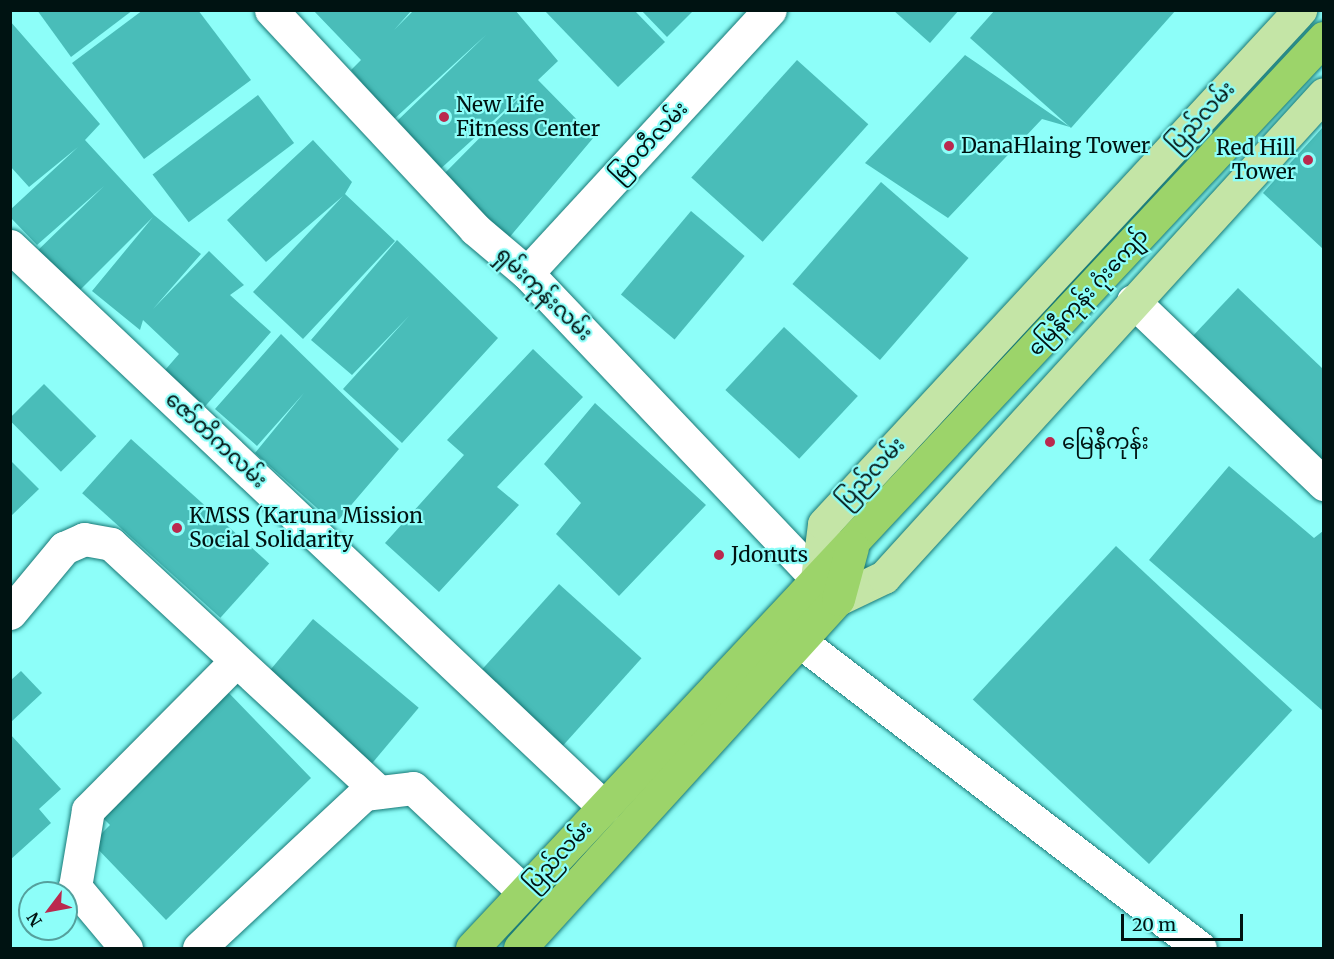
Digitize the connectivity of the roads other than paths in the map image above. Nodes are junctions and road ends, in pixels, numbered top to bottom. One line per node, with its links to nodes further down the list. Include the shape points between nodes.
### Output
1 (271, 10): 7 (street, ရှမ်းကုန်းလမ်း, via 475,229)
2 (770, 10): 7 (street, မြဝတီလမ်း)
3 (1288, 15): 10 (main road, ပြည်လမ်း, via 824,524)
4 (1323, 38): 10 (highway, မြေနီကုန်း ဂုံးကျော်, via 852,547)
5 (1323, 94): 8 (main road, ပြည်လမ်း)
6 (10, 246): 15 (street, ဇော်တိကလမ်း)
7 (527, 273): 10 (street, ရှမ်းကုန်းလမ်း)
8 (1133, 301): 9 (street); 10 (main road, ပြည်လမ်း, via 884,577)
9 (1323, 484)
10 (828, 589): 12 (highway, ပြည်လမ်း); 15 (highway, ပြည်လမ်း)
11 (10, 613): 13 (street, via 64,548 84,539 111,544)
12 (802, 643): 20 (highway, ပြည်လမ်း); 21 (street)
13 (236, 661): 14 (street); 17 (street, via 88,810 75,887)
14 (379, 792): 16 (street, via 413,788); 18 (street, via 364,794)
15 (604, 807): 16 (highway, ပြည်လမ်း)
16 (524, 892): 19 (highway, ပြည်လမ်း)
17 (126, 948)
18 (199, 948)
19 (472, 948)
20 (520, 948)
21 (1200, 948)

